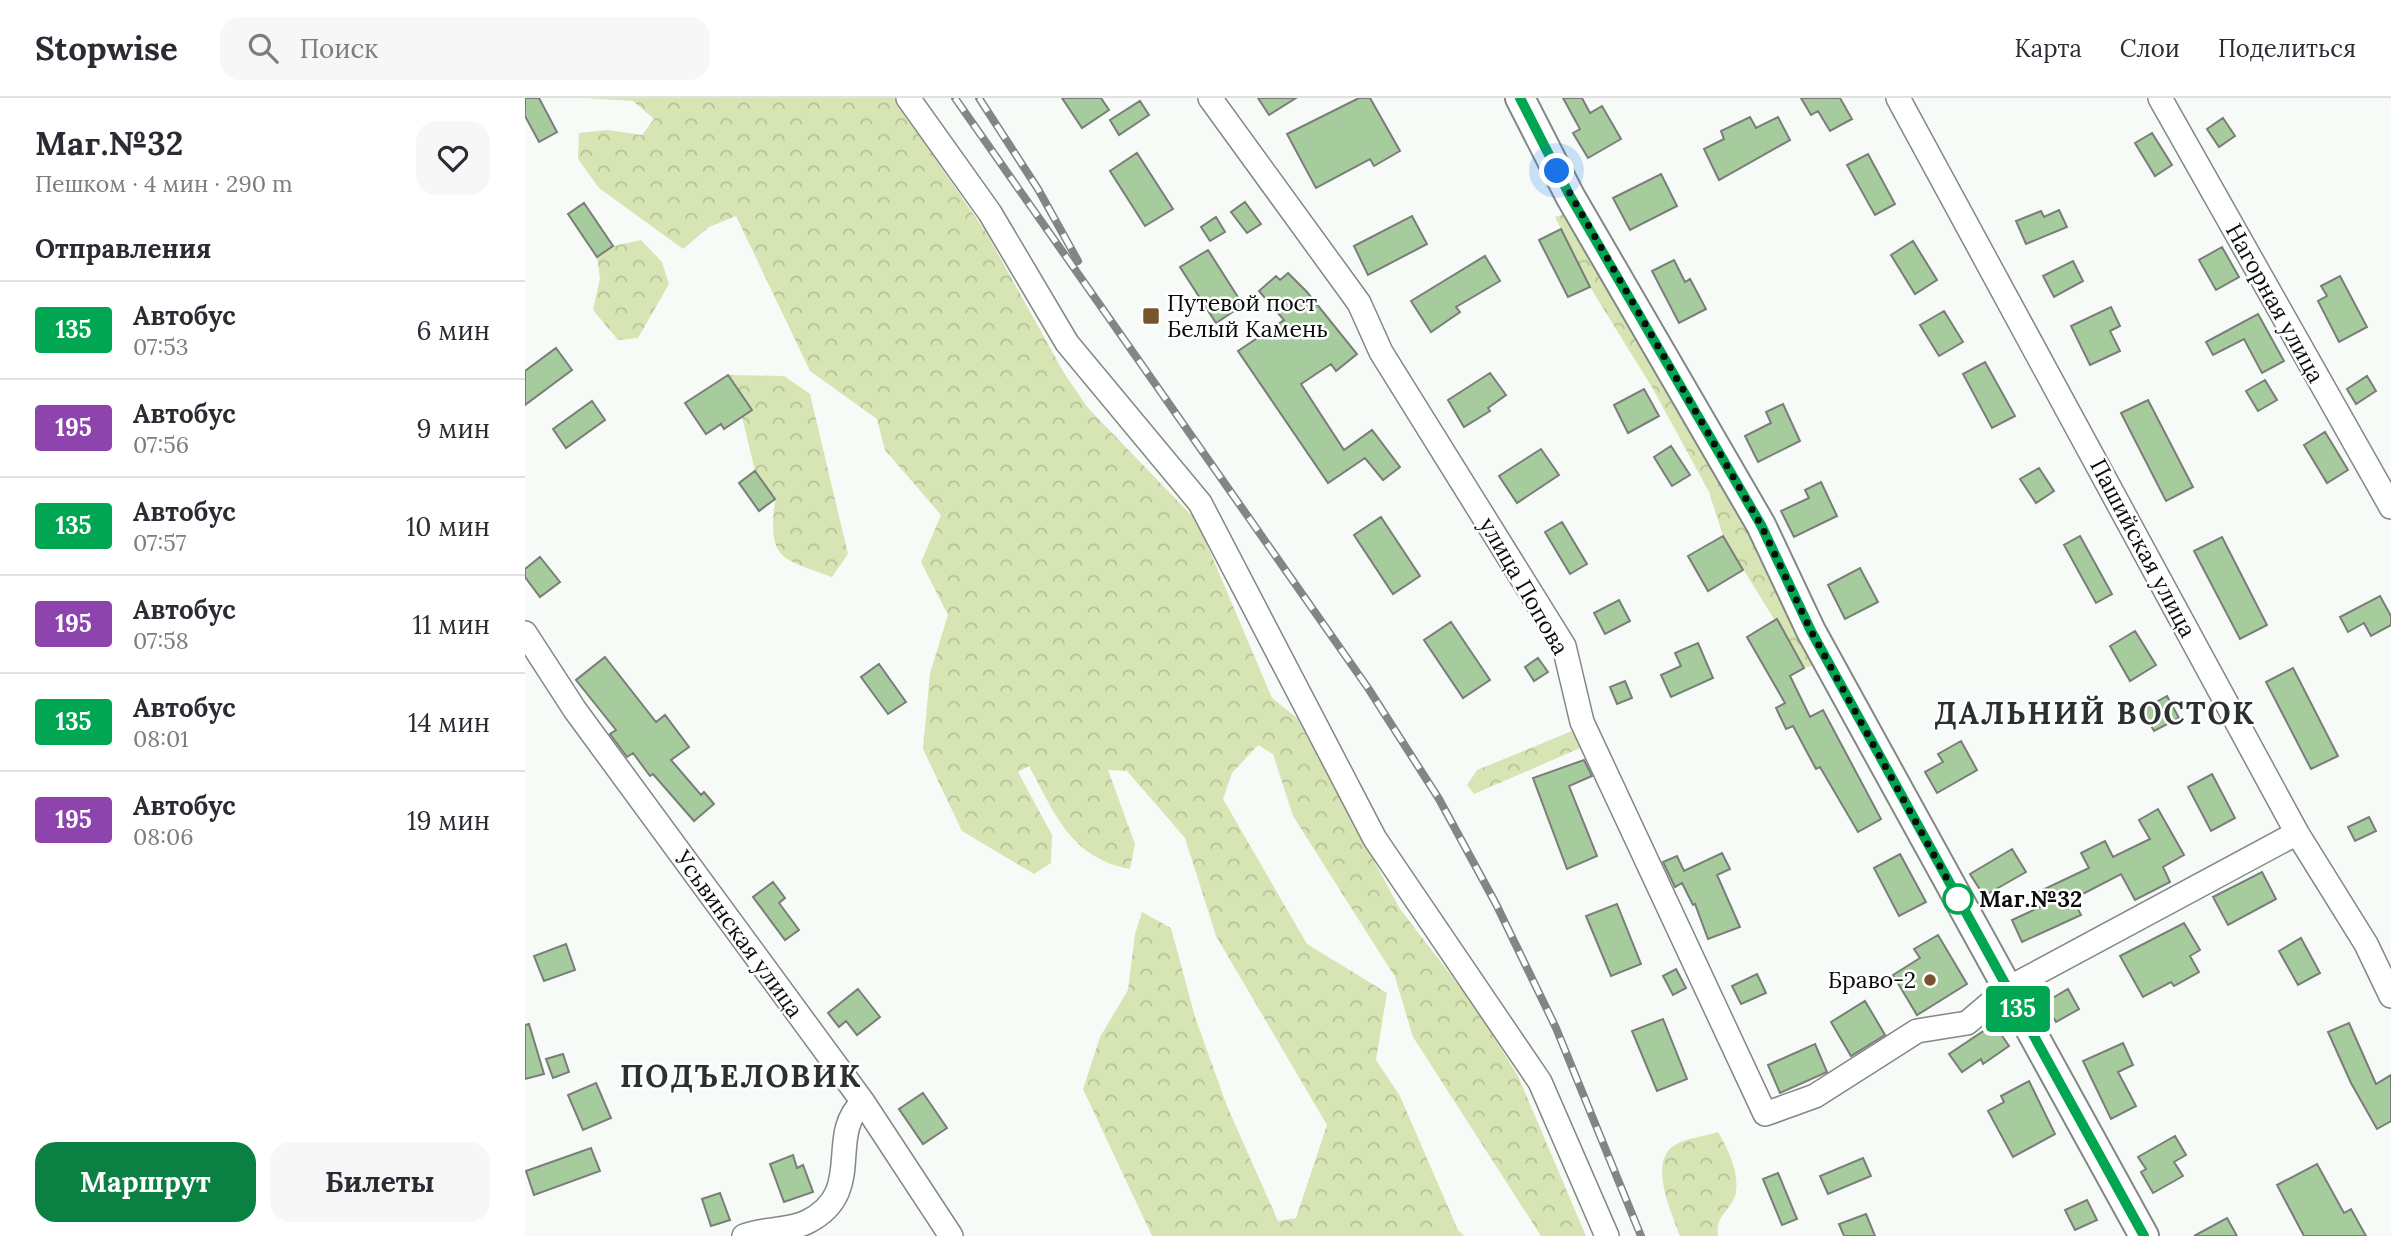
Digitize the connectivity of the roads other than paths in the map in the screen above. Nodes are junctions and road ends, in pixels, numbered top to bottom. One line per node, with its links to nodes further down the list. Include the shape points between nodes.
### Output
1 (908, 98): 14 (street, via 990,213 1067,344 1201,503 1375,839 1540,1082)
2 (1210, 98): 9 (street, улица Попова, via 1359,303 1381,352 1564,646 1582,722 1765,1114 1815,1097 1917,1031 1967,1023)
3 (1520, 98): 9 (street, via 1570,196 1761,525 1811,631)
4 (1898, 98): 8 (street, Пашийская улица)
5 (2160, 98): 6 (street, Нагорная улица)
6 (2391, 507)
7 (525, 633): 11 (street, Усьвинская улица, via 575,710)
8 (2297, 833): 9 (street); 10 (street, Пашийская улица, via 2366,944)
9 (2007, 989): 15 (street)
10 (2391, 996)
11 (863, 1102): 12 (street, via 851,1112 841,1189 820,1214 804,1224); 13 (street, Усьвинская улица)
12 (744, 1236)
13 (951, 1236)
14 (1607, 1236)
15 (2144, 1236)

